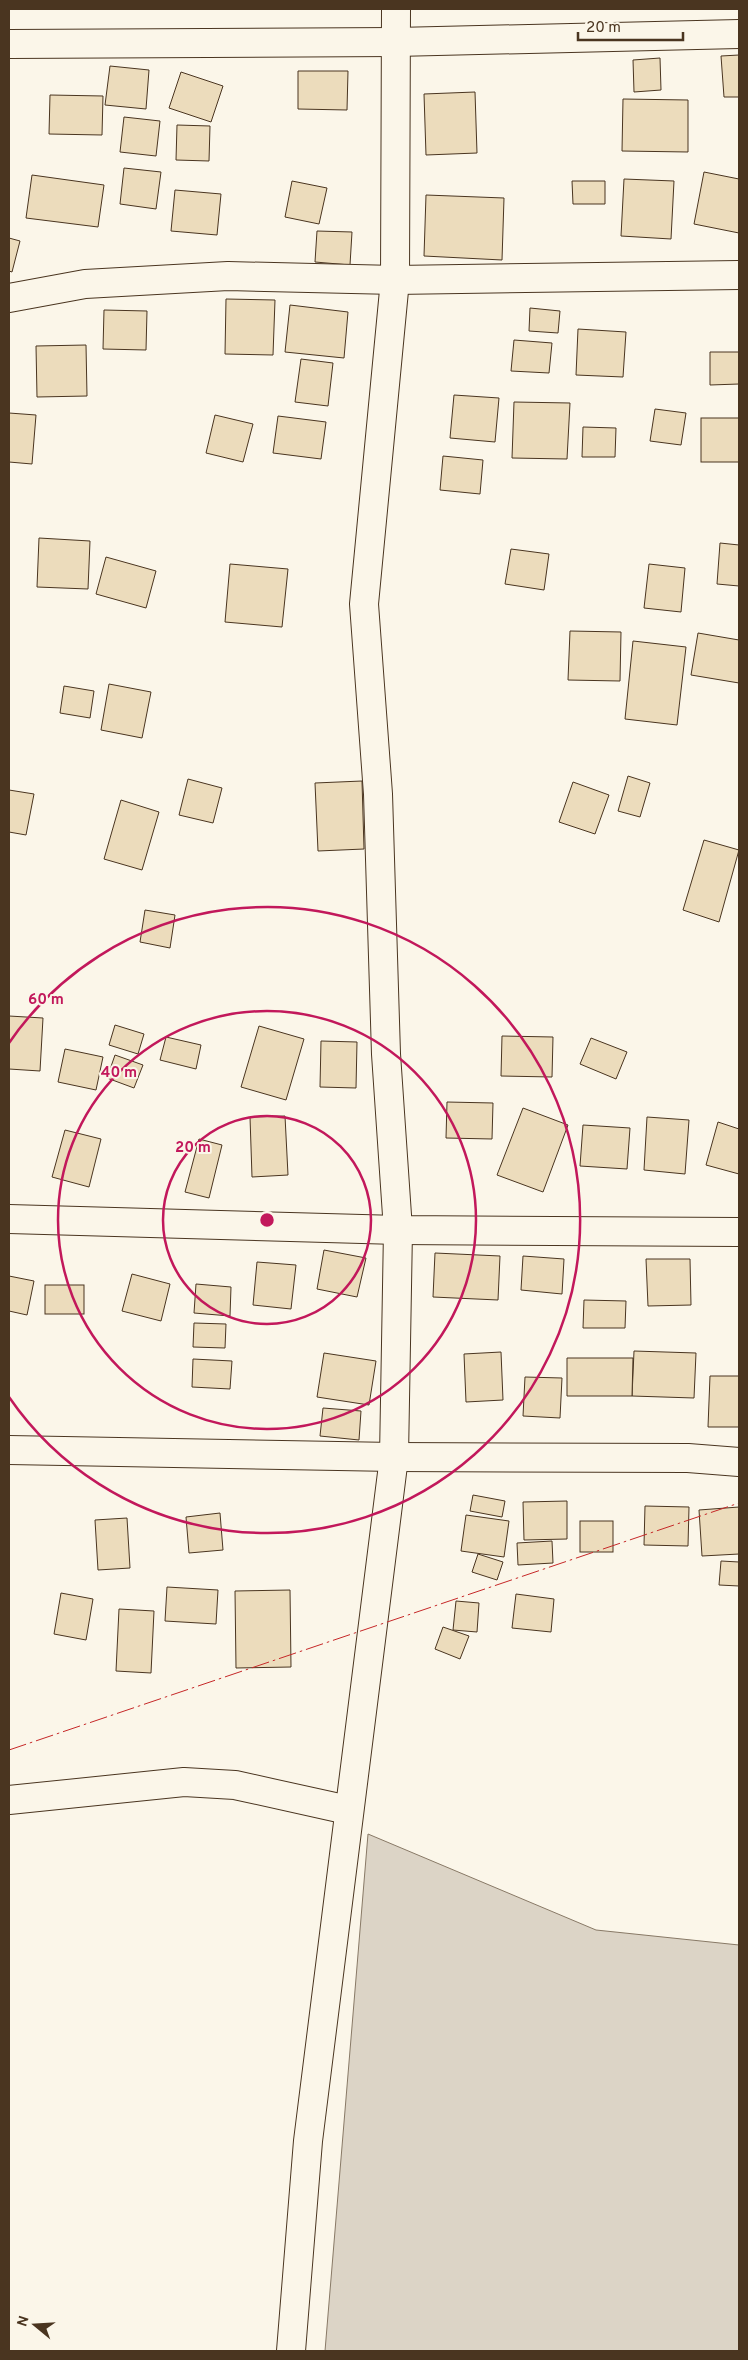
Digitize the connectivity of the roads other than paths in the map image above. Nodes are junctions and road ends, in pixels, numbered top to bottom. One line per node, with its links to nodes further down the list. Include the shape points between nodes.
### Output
1 (396, 9): 3 (street)
2 (739, 34): 3 (street)
3 (396, 42): 4 (street); 6 (street)
4 (9, 44)
5 (739, 275): 6 (street)
6 (395, 280): 7 (street, via 228,276 85,284); 9 (street, via 364,604 378,794 386,1054)
7 (9, 298)
8 (9, 1219): 9 (street)
9 (398, 1230): 10 (street); 12 (street)
10 (739, 1232)
11 (9, 1450): 12 (street)
12 (394, 1457): 13 (street, via 688,1458); 15 (street)
13 (739, 1462)
14 (9, 1800): 15 (street, via 184,1782 235,1786)
15 (348, 1810): 16 (street, via 308,2141)
16 (291, 2351)

